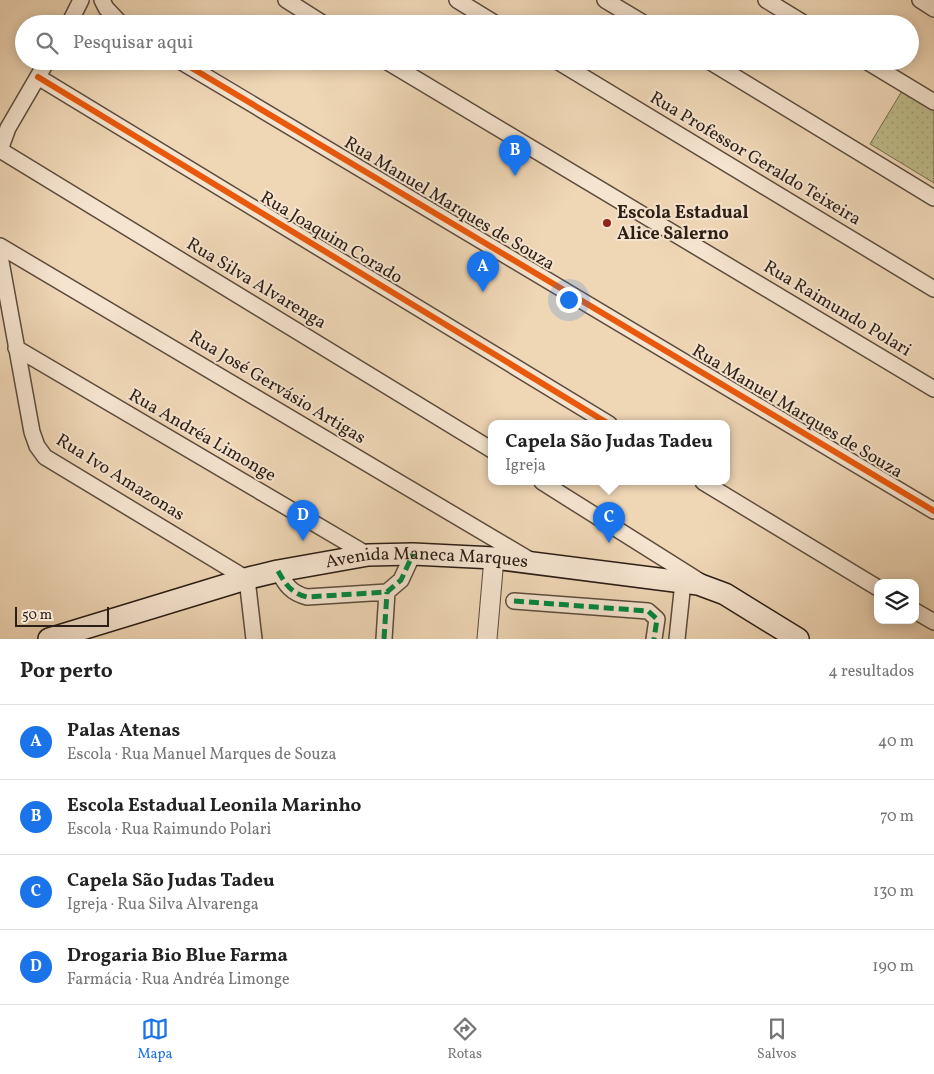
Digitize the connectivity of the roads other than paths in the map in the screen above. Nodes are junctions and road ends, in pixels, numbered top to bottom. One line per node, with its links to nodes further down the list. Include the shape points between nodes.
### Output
1 (81, 0): 9 (street)
2 (102, 0): 10 (street)
3 (286, 0): 11 (street)
4 (457, 0): 12 (street)
5 (605, 0): 13 (street)
6 (766, 0): 14 (street)
7 (920, 0): 8 (street)
8 (934, 9)
9 (74, 15)
10 (113, 15)
11 (310, 15)
12 (481, 15)
13 (630, 15)
14 (790, 15)
15 (42, 70): 21 (street)
16 (195, 70): 36 (street, Rua Manuel Marques de Souza)
17 (401, 70): 31 (street, Rua Raimundo Polari)
18 (571, 70): 29 (street, Rua Professor Geraldo Teixeira)
19 (724, 70): 25 (street)
20 (881, 70): 22 (street)
21 (38, 77): 23 (street); 32 (street, Rua Joaquim Corado)
22 (934, 102)
23 (4, 128): 24 (street)
24 (0, 150): 33 (street, Rua Silva Alvarenga)
25 (934, 198)
26 (0, 246): 40 (street, Rua José Gervásio Artigas)
27 (0, 256): 28 (street, Rua Ivo Amazonas)
28 (2, 282): 30 (street, Rua Ivo Amazonas)
29 (934, 289)
30 (16, 348): 38 (street, Rua Andréa Limonge); 42 (street, Rua Ivo Amazonas, via 32,432 36,446 45,457)
31 (934, 389)
32 (602, 420)
33 (488, 448)
34 (547, 485): 45 (street)
35 (709, 485): 44 (street)
36 (934, 511)
37 (413, 554): 38 (main road, Avenida Maneca Marques); 39 (main road, Avenida Maneca Marques); 46 (street, via 400,580)
38 (368, 555): 41 (main road, Avenida Maneca Marques)
39 (494, 558): 40 (main road, Avenida Maneca Marques); 53 (street)
40 (535, 563): 43 (main road, Avenida Maneca Marques)
41 (278, 571): 42 (main road, Avenida Maneca Marques); 46 (street, via 287,588 308,597)
42 (247, 578): 50 (main road, Avenida Maneca Marques); 51 (street)
43 (684, 582): 45 (main road, Avenida Maneca Marques); 55 (street)
44 (874, 586)
45 (711, 588): 56 (main road, Avenida Maneca Marques)
46 (387, 592): 52 (street)
47 (514, 601): 54 (street, via 648,611 657,619)
48 (919, 613): 49 (street)
49 (934, 622)
50 (49, 639)
51 (254, 639)
52 (384, 639)
53 (487, 639)
54 (654, 639)
55 (677, 639)
56 (798, 639)

